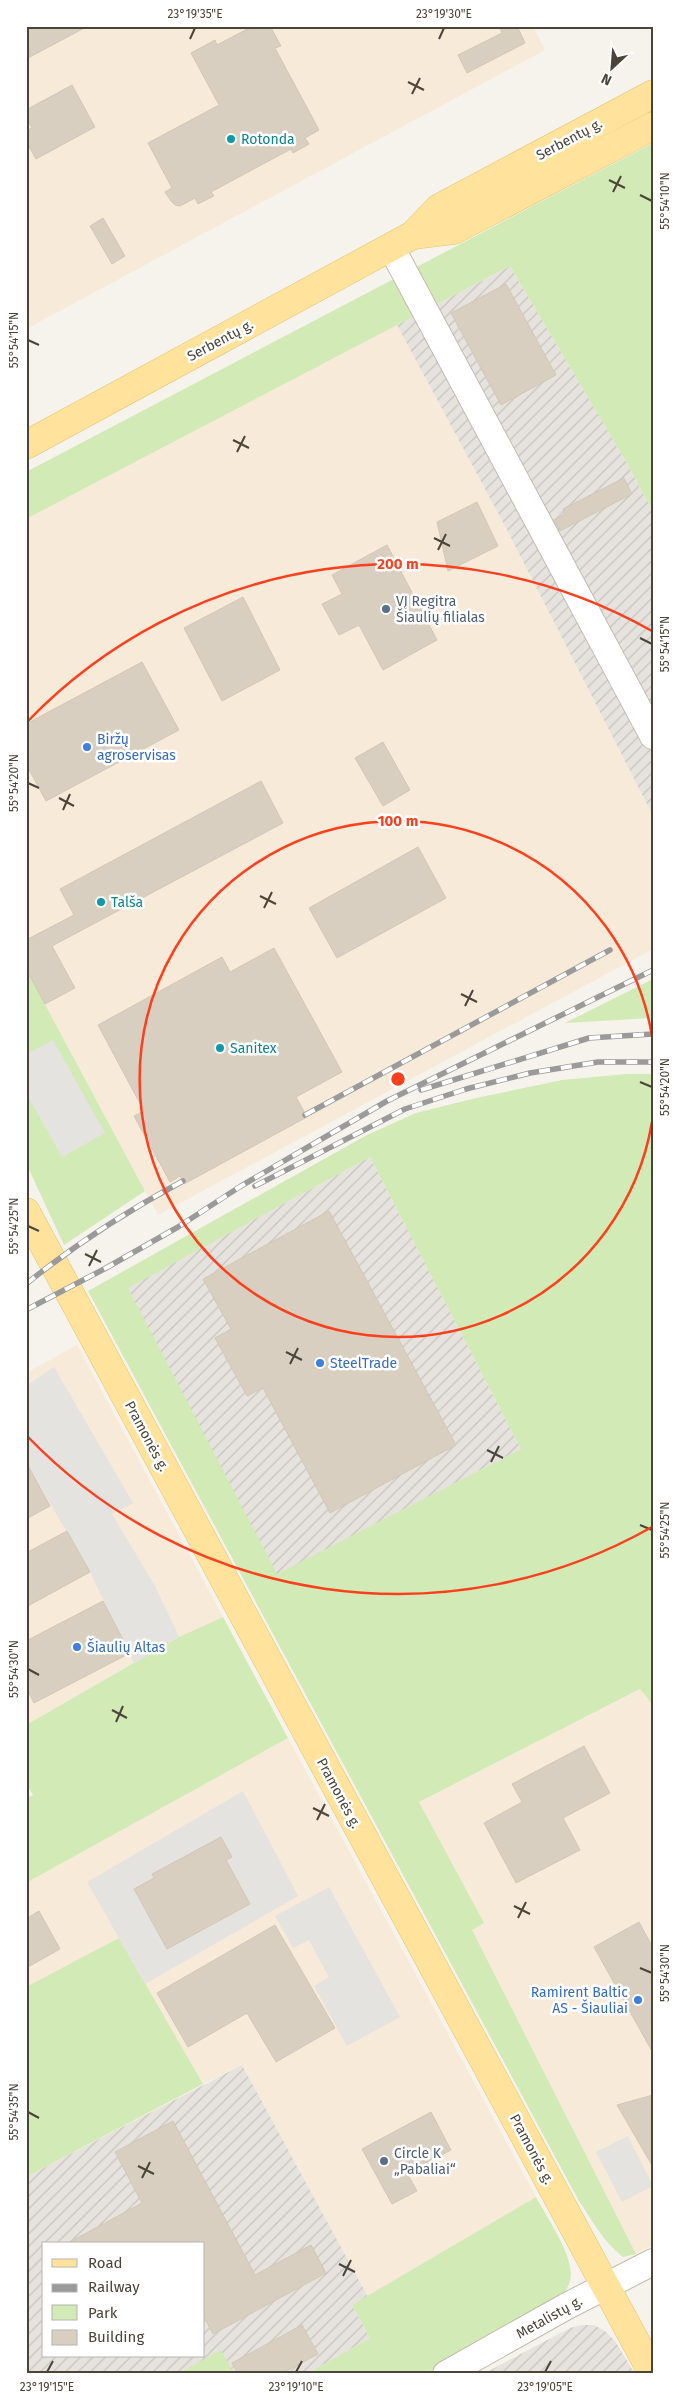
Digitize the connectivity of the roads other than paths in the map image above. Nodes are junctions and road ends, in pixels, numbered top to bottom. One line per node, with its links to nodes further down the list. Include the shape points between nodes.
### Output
1 (653, 94): 3 (main road, Serbentų g., via 439,208)
2 (653, 126): 3 (main road, Serbentų g., via 454,230)
3 (402, 241): 4 (main road, Serbentų g.); 5 (street)
4 (26, 445)
5 (653, 736)
6 (26, 1212): 8 (main road, Pramonės g.)
7 (653, 2262): 8 (street, Metalistų g.)
8 (604, 2286): 9 (street, Metalistų g.); 10 (main road, Pramonės g.)
9 (446, 2374)
10 (653, 2374)

